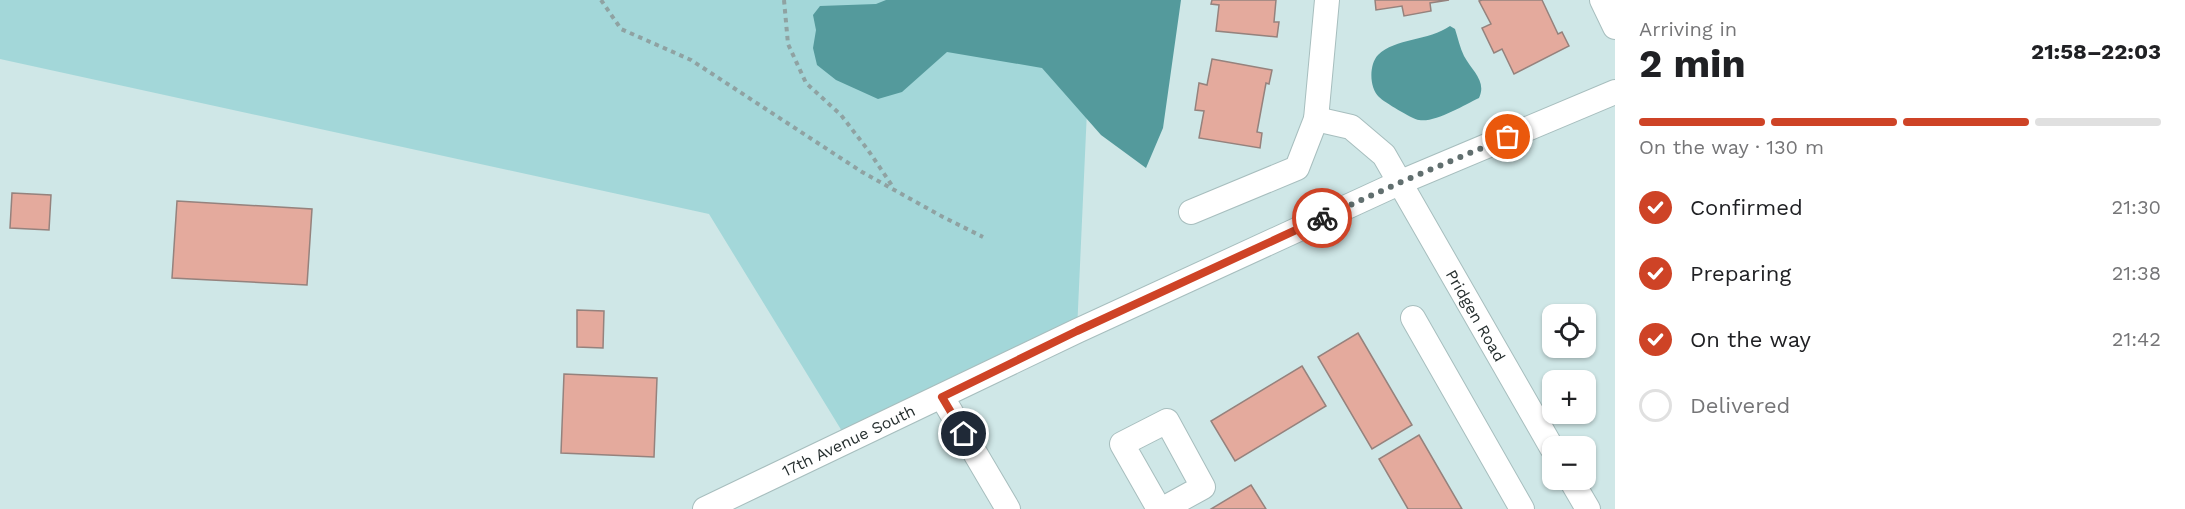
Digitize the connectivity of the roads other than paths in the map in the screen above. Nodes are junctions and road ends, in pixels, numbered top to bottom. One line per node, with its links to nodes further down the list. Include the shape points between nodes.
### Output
1 (1327, 0): 5 (street)
2 (1602, 0): 3 (street)
3 (1615, 27)
4 (1615, 92): 6 (street, 17th Avenue South)
5 (1316, 119): 6 (street, Pridgen Road, via 1351,127 1384,155); 7 (street, via 1297,168)
6 (1401, 182): 9 (street, 17th Avenue South); 10 (street, Pridgen Road)
7 (1191, 212)
8 (1413, 318): 15 (street)
9 (942, 397): 12 (street, 17th Avenue South); 13 (street)
10 (1545, 436)
11 (1577, 490): 16 (street)
12 (705, 509)
13 (1008, 509)
14 (1161, 509): 14 (street, via 1122,444 1167,421 1203,487)
15 (1522, 509)
16 (1588, 509)

